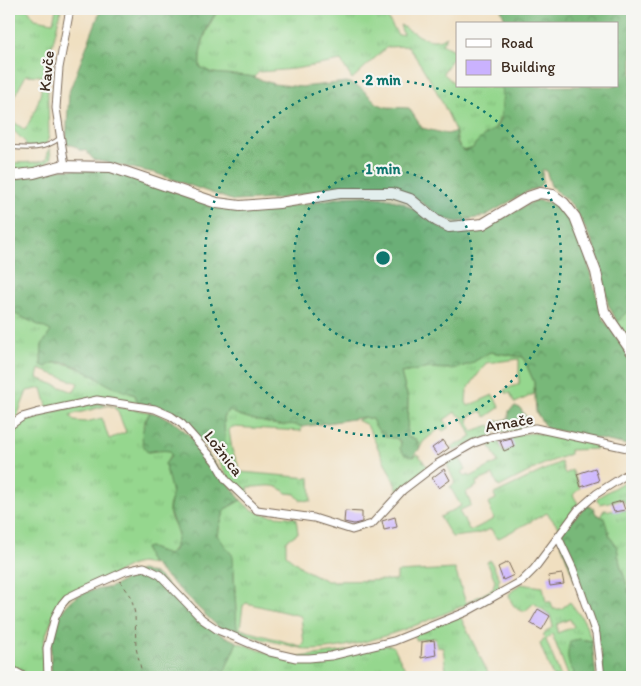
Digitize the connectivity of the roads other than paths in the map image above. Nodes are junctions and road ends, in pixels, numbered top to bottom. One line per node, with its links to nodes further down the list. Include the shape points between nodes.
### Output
1 (70, 9): 2 (street, Kavče, via 59,68 56,108)
2 (61, 138): 3 (lane, via 50,146); 4 (street, Kavče)
3 (9, 147)
4 (65, 166): 5 (street); 6 (street, via 110,167 217,203 240,206 340,193 392,193 410,199 449,227 483,224 528,197 540,193 553,195 575,217 596,272 604,311)
5 (9, 176)
6 (632, 352)
7 (9, 426): 10 (street, Ložnica, via 22,417 97,400 154,409 182,424 215,461 226,480 257,510 314,518 352,530 372,524)
8 (632, 449): 10 (street, Arnače, via 535,428 516,431 460,450)
9 (632, 471): 11 (street, via 578,510)
10 (403, 490)
11 (558, 537): 14 (street, via 522,581 466,612 394,641 331,656 296,658 254,646 202,619 152,569 144,567 126,571 73,595 62,604 47,648); 15 (street, via 596,634)
12 (9, 668): 13 (street)
13 (25, 677)
14 (48, 677)
15 (601, 677)

